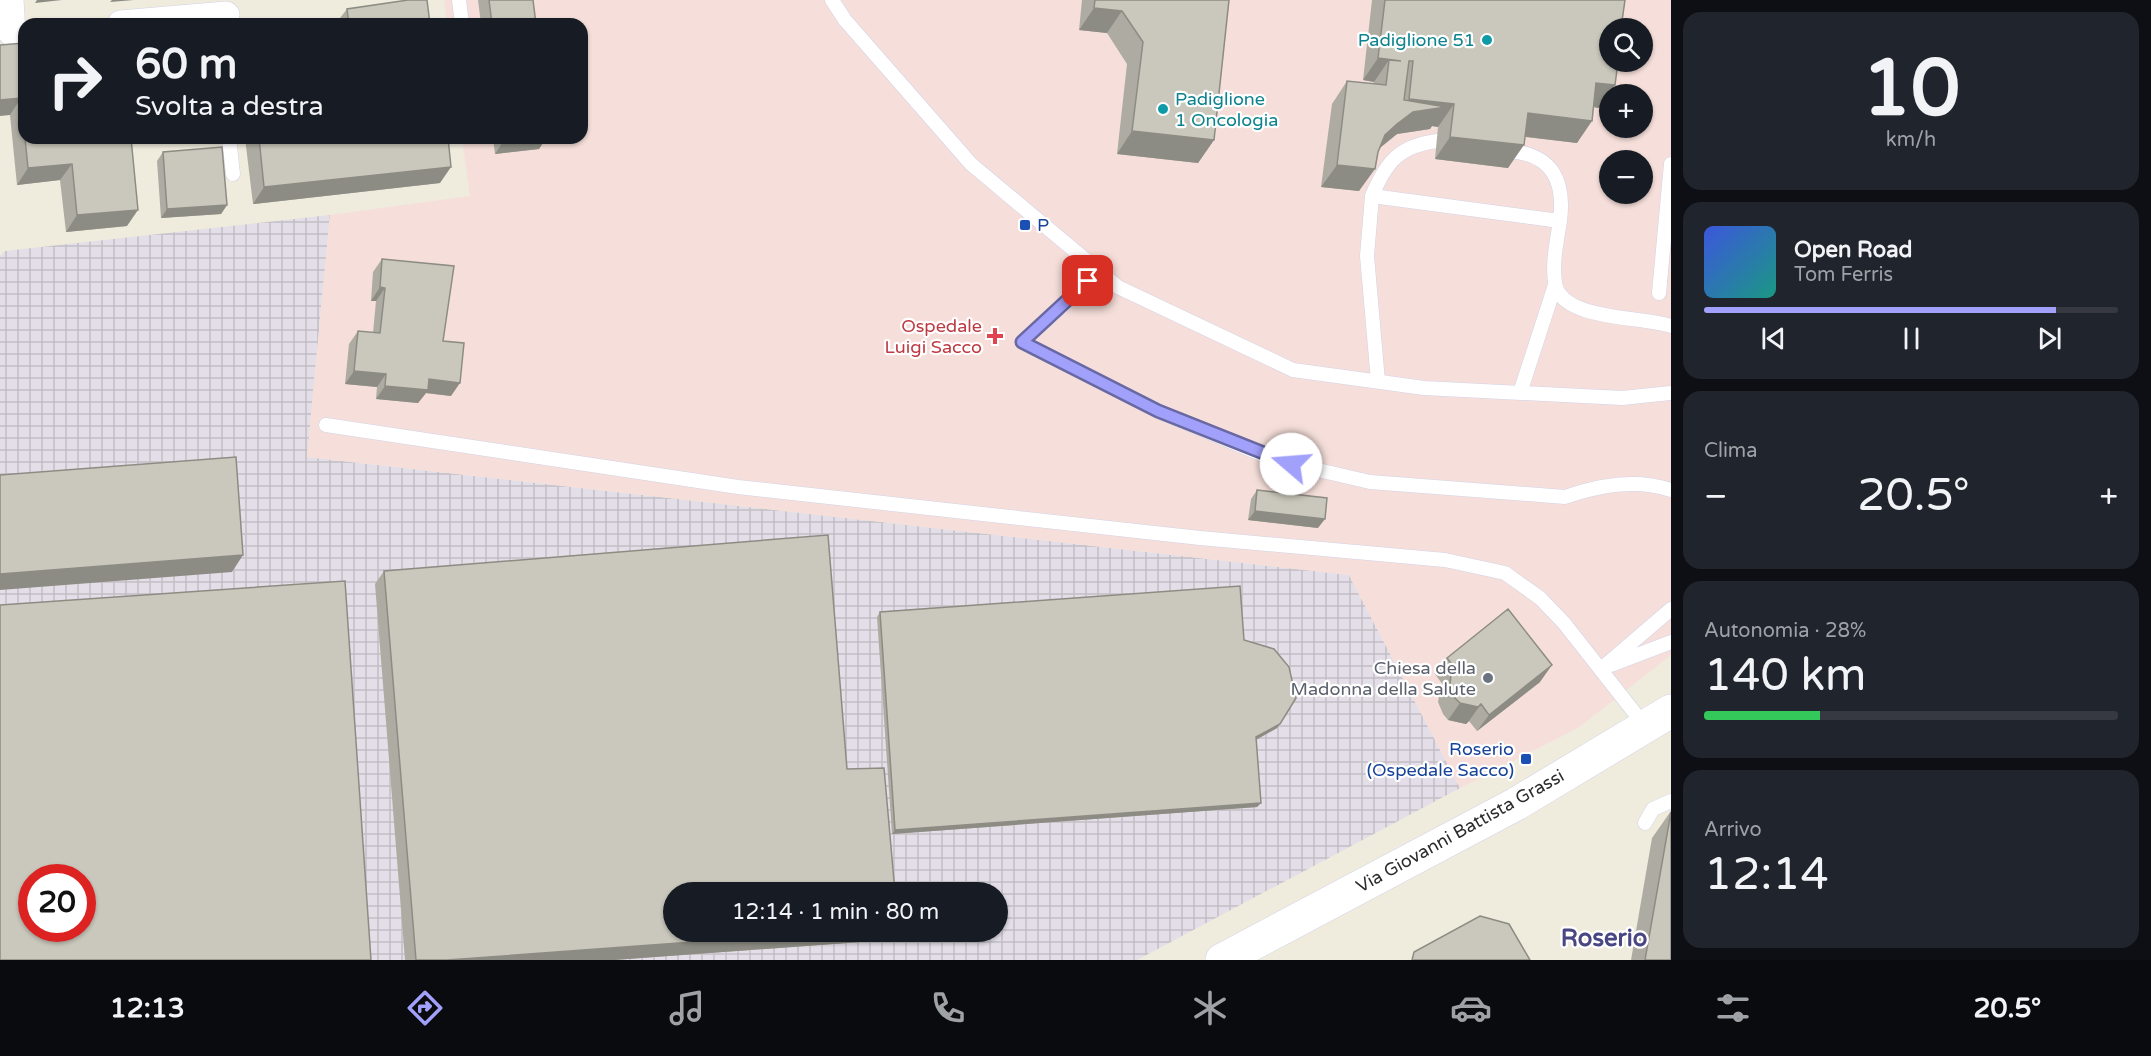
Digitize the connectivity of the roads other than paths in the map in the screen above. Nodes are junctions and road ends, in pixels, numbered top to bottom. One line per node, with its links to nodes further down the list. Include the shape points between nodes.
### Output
1 (10, 0): 7 (street)
2 (459, 0): 6 (lane)
3 (832, 0): 15 (lane, via 971,164)
4 (226, 13): 5 (street)
5 (178, 18)
6 (461, 18)
7 (12, 33)
8 (1437, 141): 13 (lane, via 1411,147 1396,156 1382,172)
9 (230, 144): 12 (lane)
10 (1510, 151): 14 (lane, via 1529,153 1550,168 1559,185)
11 (1671, 164): 17 (lane)
12 (233, 174)
13 (1372, 196): 14 (lane); 19 (lane, via 1366,256)
14 (1560, 221): 16 (lane)
15 (1098, 270): 19 (lane, via 1118,287 1293,370); 23 (lane, via 1022,342 1158,411 1275,460 1370,482 1565,497 1595,487 1657,485)
16 (1555, 285): 18 (lane, via 1566,300 1592,314); 20 (lane)
17 (1659, 293)
18 (1671, 326)
19 (1378, 381): 20 (lane, via 1424,388)
20 (1520, 393): 21 (lane, via 1622,398)
21 (1671, 393)
22 (326, 425): 26 (lane, via 738,487 1200,538 1445,560 1505,573 1514,579 1564,622)
23 (1671, 490)
24 (1671, 609): 26 (lane)
25 (1671, 642): 26 (lane)
26 (1601, 669): 27 (lane)
27 (1663, 718): 30 (main road, Via Giovanni Battista Grassi, via 1259,946)
28 (1671, 801): 29 (lane, via 1653,809)
29 (1645, 823)
30 (1222, 960)

